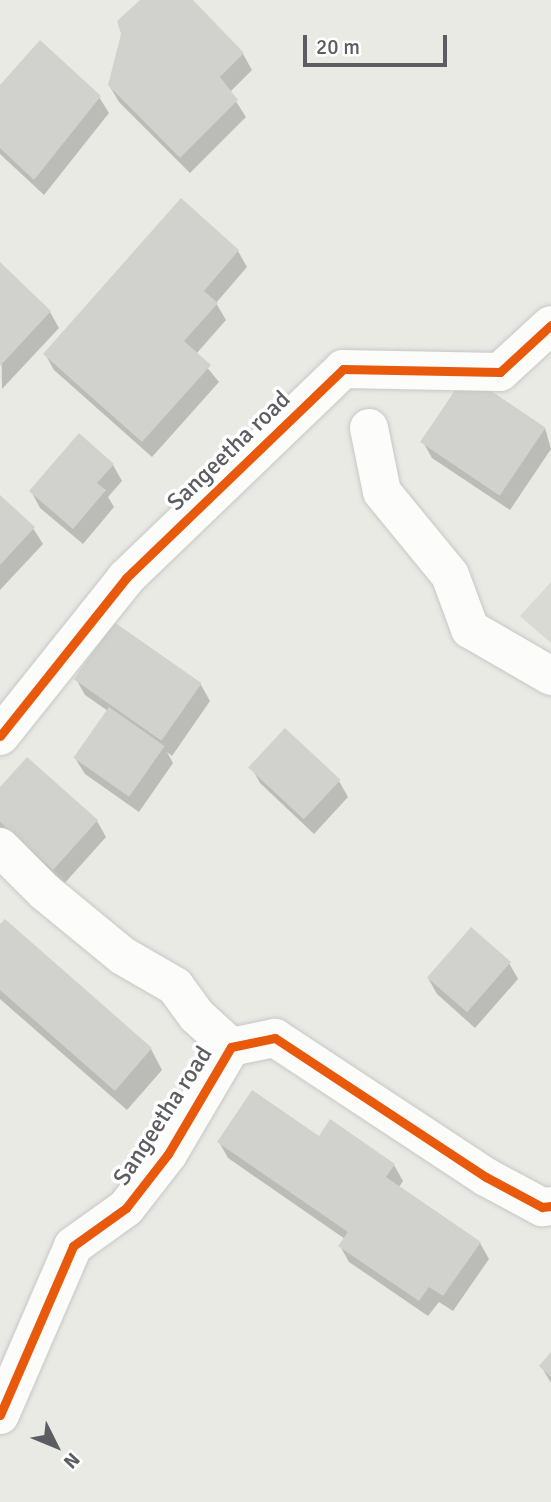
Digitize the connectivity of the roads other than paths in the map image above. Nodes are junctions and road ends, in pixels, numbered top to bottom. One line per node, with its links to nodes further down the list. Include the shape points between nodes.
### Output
1 (551, 325): 4 (street, Sangeetha road, via 500,372 343,369 125,578)
2 (369, 428): 3 (street, via 382,492 450,575 470,629)
3 (551, 676)
4 (0, 736)
5 (0, 847): 6 (street, Sangeetha road, via 45,892 113,948 175,986 197,1016)
6 (231, 1047): 7 (street, via 275,1038 486,1177 542,1207); 8 (street, Sangeetha road, via 167,1154 126,1208 73,1246)
7 (551, 1206)
8 (0, 1415)

